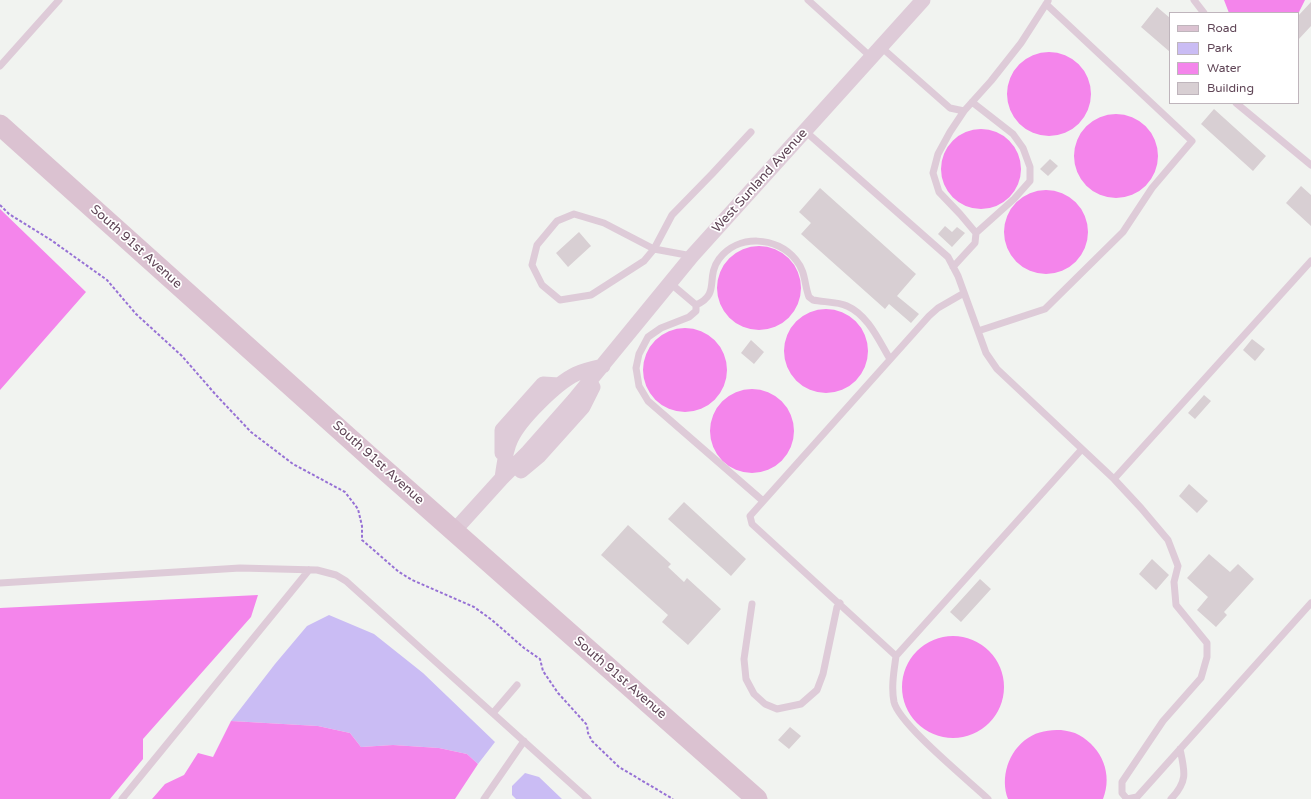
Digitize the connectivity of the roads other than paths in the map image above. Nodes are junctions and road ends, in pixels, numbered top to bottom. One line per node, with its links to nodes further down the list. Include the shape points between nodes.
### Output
1 (59, 0): 8 (lane)
2 (808, 0): 7 (lane)
3 (923, 0): 7 (street, West Sunland Avenue)
4 (1194, 0): 6 (lane)
5 (1047, 2): 9 (lane, via 992,81); 24 (lane, via 1192,141 1152,188 1123,232 1045,309)
6 (1203, 12)
7 (876, 52): 11 (lane, via 950,108); 13 (street, West Sunland Avenue)
8 (0, 66)
9 (972, 102): 11 (lane); 16 (lane, via 1013,134 1030,167 1030,181)
10 (1237, 104): 15 (lane)
11 (964, 111): 16 (lane, via 938,154 933,173 939,192)
12 (0, 125): 31 (main road, South 91st Avenue)
13 (805, 131): 18 (street, West Sunland Avenue); 20 (lane, via 948,257)
14 (751, 132): 17 (lane, via 672,215)
15 (1311, 165)
16 (976, 233): 20 (lane, via 975,243)
17 (654, 249): 17 (lane, via 604,223 574,214 557,221 537,245 532,265 542,285 560,300 591,295 644,261); 18 (lane)
18 (692, 256): 21 (street, West Sunland Avenue)
19 (1311, 261): 29 (lane)
20 (953, 267): 22 (lane)
21 (670, 283): 23 (lane); 26 (street, West Sunland Avenue)
22 (964, 293): 24 (lane); 25 (lane, via 929,316)
23 (696, 305): 25 (lane, via 710,296 715,267 725,253 738,244 765,241 785,250 796,261 804,276 809,297 847,306 861,315); 30 (lane, via 696,311 689,317 661,328 648,337 639,354 636,368 639,386 648,401)
24 (978, 331): 27 (lane, via 986,353 997,369)
25 (890, 359): 30 (lane)
26 (603, 366): 28 (street, West Sunland Avenue, via 583,407 568,424 523,470); 28 (street, via 577,373 553,389 515,431 510,440)
27 (1082, 449): 29 (lane); 37 (lane)
28 (502, 478): 31 (street, West Sunland Avenue)
29 (1114, 479): 42 (lane, via 1168,540 1178,566 1174,582 1176,605 1207,643 1207,657 1201,678 1163,721 1122,782 1122,793 1127,798)
30 (763, 501): 34 (lane, via 750,516 752,524)
31 (454, 531): 46 (main road, South 91st Avenue)
32 (309, 570): 33 (lane, via 240,568); 39 (lane, via 336,575 346,581); 43 (lane)
33 (0, 583)
34 (840, 603): 36 (lane, via 817,690 801,704 777,709 765,704 754,694 746,679 744,659); 37 (lane)
35 (1311, 603): 41 (lane)
36 (752, 604)
37 (896, 656): 47 (lane, via 892,683 894,703 902,716)
38 (517, 686): 39 (lane)
39 (493, 713): 40 (lane)
40 (524, 741): 44 (lane); 45 (lane)
41 (1180, 749): 42 (lane); 48 (lane, via 1184,779)
42 (1136, 798)
43 (122, 799)
44 (484, 799)
45 (588, 799)
46 (757, 799)
47 (988, 799)
48 (1171, 799)

